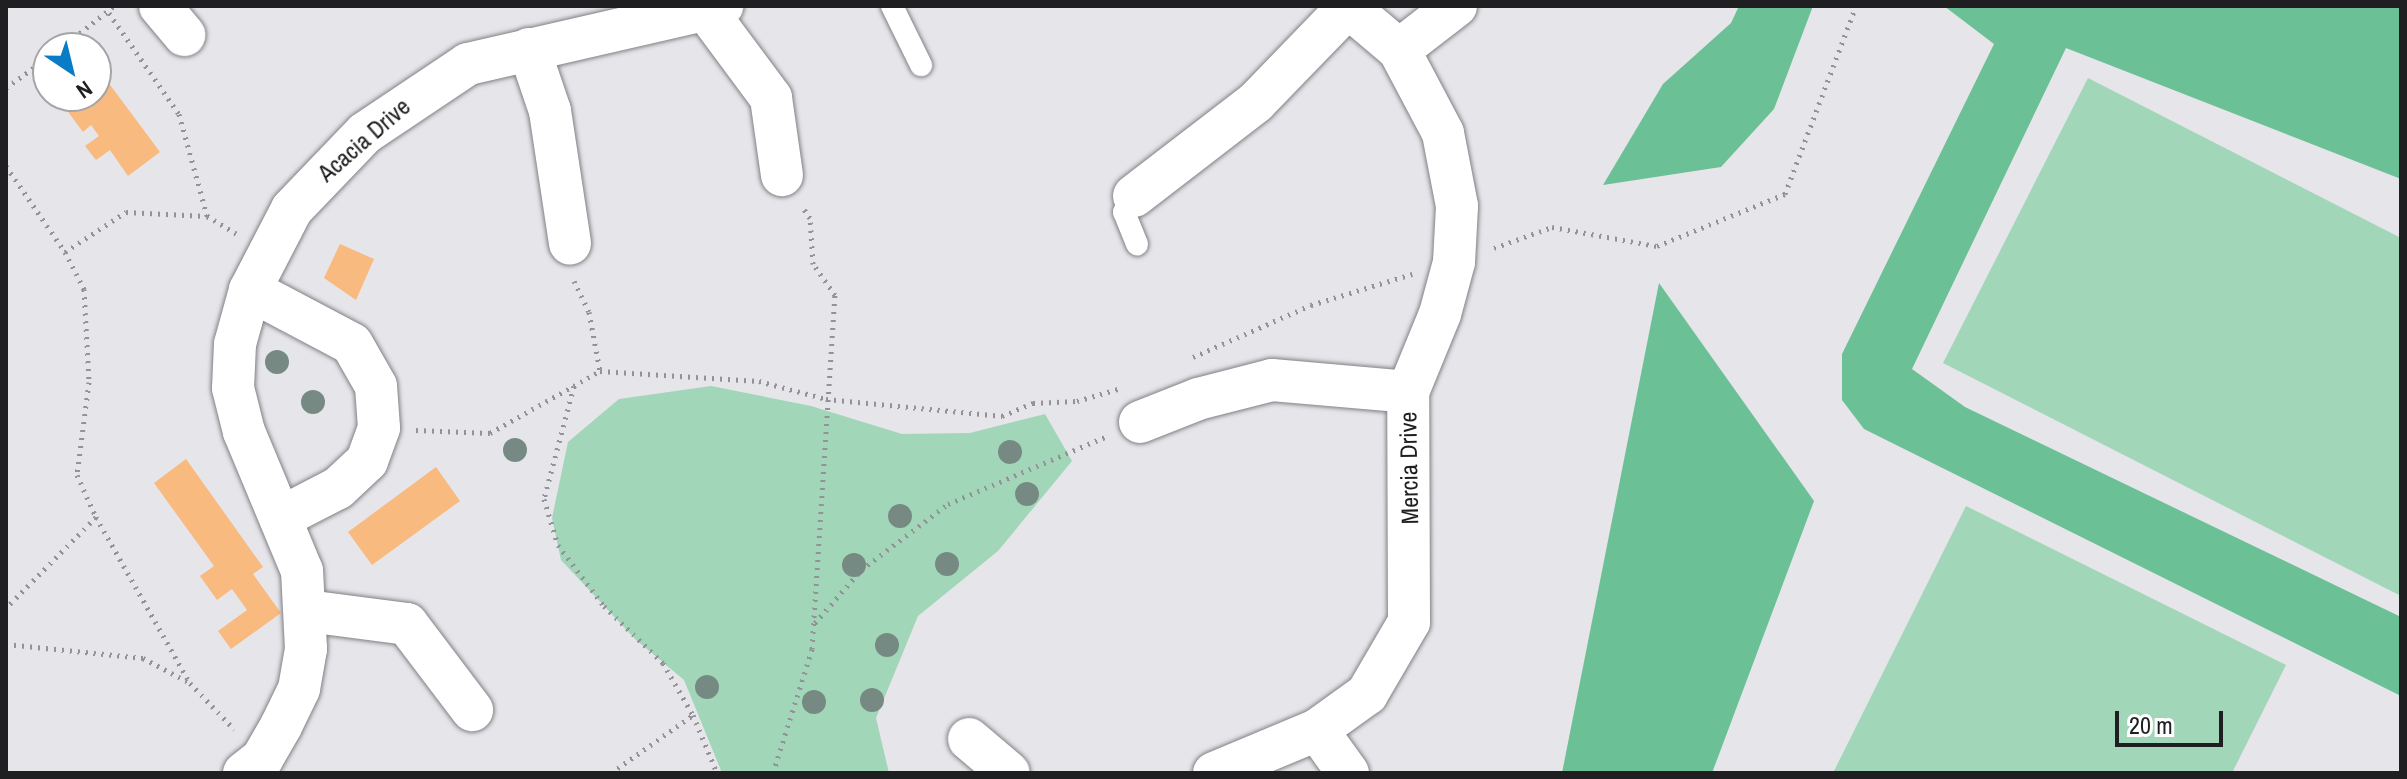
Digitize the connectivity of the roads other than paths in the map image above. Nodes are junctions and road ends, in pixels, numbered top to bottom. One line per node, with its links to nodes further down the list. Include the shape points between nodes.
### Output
1 (892, 6): 8 (lane)
2 (1348, 6): 7 (street, Mercia Drive); 10 (street, via 1256,102)
3 (1456, 6): 7 (street)
4 (714, 8): 5 (street, Acacia Drive); 9 (street, Acacia Drive, via 771,98)
5 (587, 20): 6 (street, Acacia Drive)
6 (529, 49): 11 (street, via 550,111); 13 (street, Acacia Drive, via 468,64 365,133 292,209)
7 (1399, 50): 14 (street, Mercia Drive, via 1443,133 1457,206 1454,262 1440,314)
8 (921, 65)
9 (782, 175)
10 (1134, 196): 12 (lane, via 1124,212)
11 (570, 243)
12 (1137, 244)
13 (250, 290): 16 (street, Acacia Drive, via 235,344 233,388 244,432); 16 (street, via 352,344 376,386 379,428 367,461 348,479)
14 (1408, 392): 15 (street, via 1272,380 1198,399); 19 (street, Mercia Drive, via 1409,622 1367,694)
15 (1136, 404)
16 (280, 518): 17 (street, Acacia Drive, via 302,571)
17 (307, 611): 18 (street, via 407,624); 21 (street, Acacia Drive, via 299,689)
18 (472, 710)
19 (1317, 730): 23 (street, Mercia Drive); 24 (street)
20 (969, 739): 22 (street)
21 (259, 768)
22 (1009, 773)
23 (1214, 773)
24 (1348, 773)

